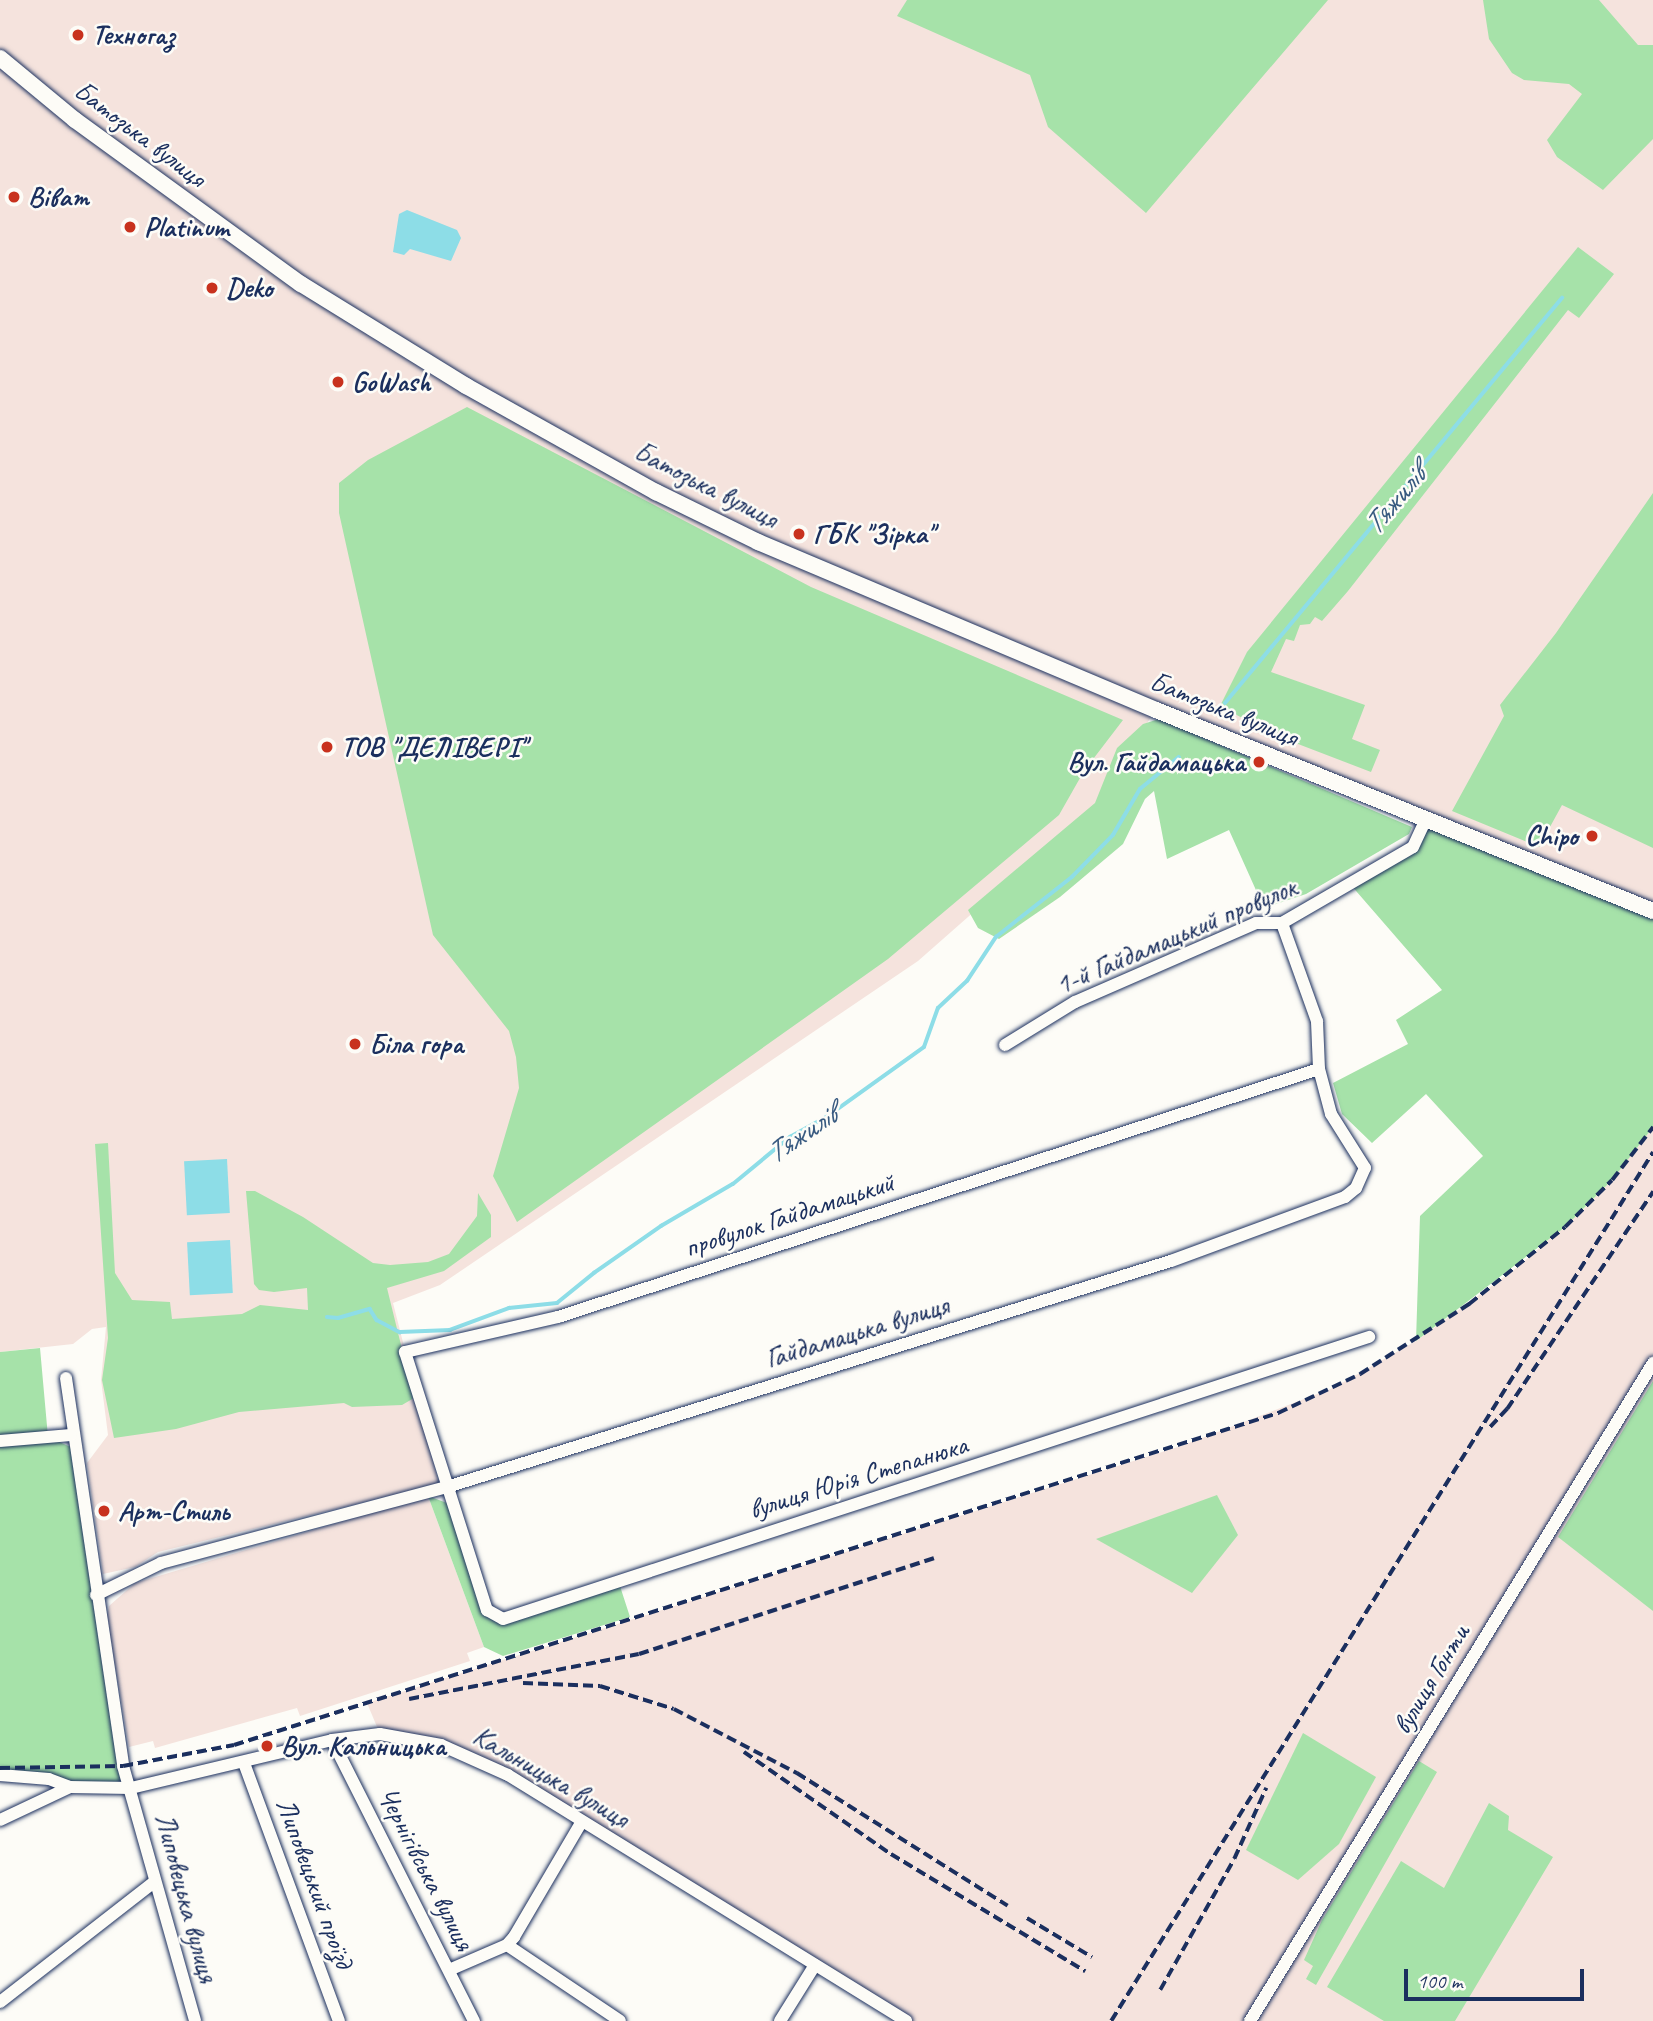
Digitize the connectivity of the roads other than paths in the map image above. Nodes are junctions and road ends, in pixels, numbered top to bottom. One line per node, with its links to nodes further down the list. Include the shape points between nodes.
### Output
1 (0, 58): 2 (street, Батозька вулиця, via 75,120 301,284 466,386 656,492 758,542)
2 (1426, 819): 3 (street, Батозька вулиця); 4 (street, 1-й Гайдамацький провулок, via 1413,847)
3 (1653, 911)
4 (1282, 923): 5 (street, 1-й Гайдамацький провулок, via 1256,923 1075,1002); 6 (street, Гайдамацька вулиця, via 1317,1021)
5 (1005, 1045)
6 (1320, 1069): 12 (street, Гайдамацька вулиця, via 1336,1125 1365,1168 1356,1188 1333,1203 1171,1261); 12 (street, провулок Гайдамацький, via 558,1317 405,1352)
7 (1369, 1337): 12 (street, вулиця Юрія Степанюка, via 503,1619 487,1610)
8 (1653, 1363): 32 (street, вулиця Гонти)
9 (66, 1378): 10 (street, Липовецька вулиця)
10 (71, 1435): 11 (street); 13 (street, Липовецька вулиця)
11 (0, 1441)
12 (447, 1487): 13 (street, Гайдамацька вулиця, via 161,1563)
13 (96, 1595): 18 (street, Липовецька вулиця, via 114,1721)
14 (332, 1740): 15 (street, Кальницька вулиця); 20 (street, Кальницька вулиця, via 380,1734 449,1747 495,1768); 24 (street, Чернігівська вулиця)
15 (244, 1763): 18 (street, Кальницька вулиця); 27 (street, Липовецький проїзд)
16 (0, 1774): 17 (street, via 44,1778)
17 (70, 1787): 18 (street, Кальницька вулиця); 19 (street)
18 (131, 1788): 21 (street, Липовецька вулиця)
19 (0, 1819)
20 (582, 1821): 22 (street); 23 (street, Кальницька вулиця)
21 (154, 1882): 25 (street); 26 (street, Липовецька вулиця)
22 (507, 1945): 24 (street); 29 (street)
23 (814, 1965): 30 (street); 31 (street, Кальницька вулиця)
24 (449, 1970): 28 (street, Чернігівська вулиця)
25 (0, 2003)
26 (195, 2021)
27 (339, 2021)
28 (474, 2021)
29 (620, 2021)
30 (780, 2021)
31 (906, 2021)
32 (1250, 2021)

